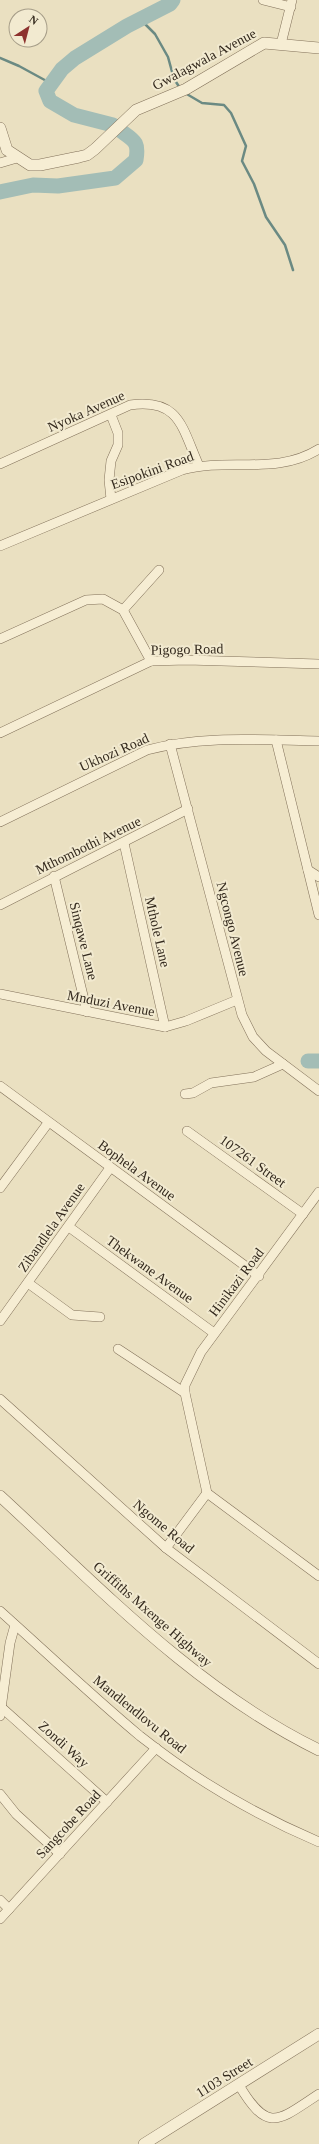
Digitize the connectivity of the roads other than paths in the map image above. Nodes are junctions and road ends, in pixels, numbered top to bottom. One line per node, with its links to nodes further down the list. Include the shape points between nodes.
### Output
1 (263, 0): 2 (street)
2 (292, 4): 3 (street)
3 (281, 44): 4 (street, Gwalagwala Avenue); 6 (street, Gwalagwala Avenue, via 264,43 186,89 142,106 88,155 40,165)
4 (319, 48)
5 (0, 128): 6 (street, via 7,150)
6 (17, 158): 7 (street)
7 (0, 163)
8 (111, 414): 10 (street, Nyoka Avenue); 11 (street, Nyoka Avenue, via 130,405 146,403 167,408 181,424); 12 (street, via 118,434 118,448 110,468)
9 (319, 449): 11 (street, Esipokini Road, via 294,461 270,465)
10 (0, 464)
11 (199, 466): 12 (street, Esipokini Road, via 182,470)
12 (111, 500): 13 (street, Esipokini Road)
13 (0, 546)
14 (159, 570): 15 (street)
15 (123, 610): 16 (street, via 103,599 86,600); 17 (street)
16 (0, 638)
17 (151, 662): 18 (street, Pigogo Road, via 187,660); 19 (street, Pigogo Road)
18 (319, 664)
19 (0, 733)
20 (276, 740): 21 (street, Ukhozi Road); 22 (street, Ukhozi Road, via 207,740); 26 (street)
21 (319, 741)
22 (170, 744): 23 (street, Ngcongo Avenue); 24 (street, Ukhozi Road, via 147,750)
23 (188, 809): 25 (street, Mthombothi Avenue); 32 (street, Ngcongo Avenue)
24 (0, 822)
25 (124, 843): 27 (street, Mthombothi Avenue); 34 (street, Mthole Lane)
26 (308, 870): 28 (street); 30 (street)
27 (54, 876): 29 (street, Mthombothi Avenue); 33 (street, Sinqawe Lane)
28 (319, 877)
29 (0, 905)
30 (319, 915)
31 (0, 994): 33 (street, Mnduzi Avenue)
32 (237, 1000): 34 (street, Mnduzi Avenue); 35 (street, Ngcongo Avenue, via 253,1037)
33 (87, 1012): 34 (street, Mnduzi Avenue)
34 (165, 1027)
35 (283, 1064): 37 (street, Ngcongo Avenue); 38 (street, via 254,1077 211,1084)
36 (0, 1086): 39 (street, Bophela Avenue)
37 (319, 1091)
38 (185, 1094)
39 (48, 1122): 41 (street, Bophela Avenue); 42 (street)
40 (187, 1131): 44 (street, 107261 Street)
41 (110, 1168): 45 (street, Zibandlela Avenue); 46 (street, Bophela Avenue)
42 (0, 1188)
43 (319, 1192): 44 (street, Hinikazi Road)
44 (303, 1214): 46 (street, Hinikazi Road)
45 (69, 1226): 47 (street, Zibandlela Avenue); 50 (street, Thekwane Avenue)
46 (258, 1276): 50 (street, Hinikazi Road)
47 (28, 1283): 48 (street, via 72,1315); 49 (street, Zibandlela Avenue)
48 (100, 1317)
49 (0, 1321)
50 (214, 1333): 52 (street, Hinikazi Road, via 191,1370 185,1385)
51 (118, 1349): 52 (street)
52 (185, 1393): 54 (street, Hinikazi Road)
53 (0, 1399): 56 (street, Ngome Road)
54 (207, 1493): 56 (street); 57 (street)
55 (0, 1496): 63 (street, Griffiths Mxenge Highway, via 179,1660 249,1710)
56 (166, 1548): 60 (street, Ngome Road)
57 (319, 1576)
58 (0, 1611): 59 (street, Mandlendlovu Road)
59 (15, 1624): 61 (street); 62 (street, Mandlendlovu Road, via 107,1708)
60 (319, 1664)
61 (1, 1712): 65 (street, Zondi Way)
62 (156, 1748): 65 (street, Sangcobe Road); 66 (street, Mandlendlovu Road, via 239,1802)
63 (319, 1750)
64 (0, 1794): 67 (street, via 16,1814)
65 (107, 1802): 67 (street, Sangcobe Road)
66 (319, 1842)
67 (60, 1854): 69 (street, Sangcobe Road)
68 (0, 1900): 69 (street)
69 (9, 1909): 70 (street, Sangcobe Road)
70 (0, 1919)
71 (319, 2034): 72 (street, 1103 Street)
72 (239, 2085): 73 (street, via 256,2111 275,2119); 74 (street, 1103 Street)
73 (319, 2094)
74 (144, 2144)

